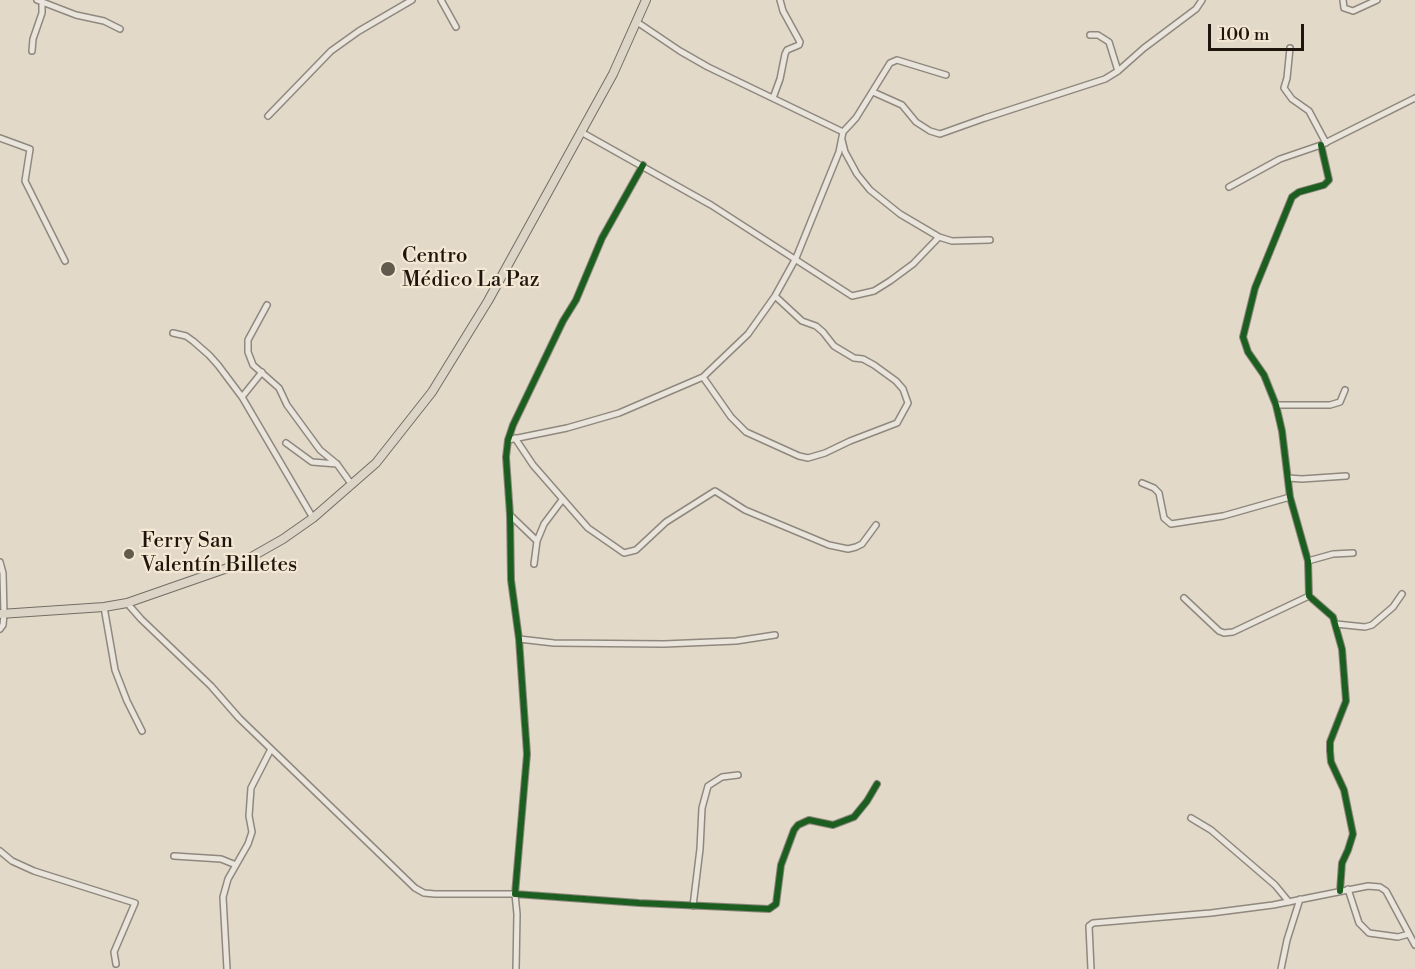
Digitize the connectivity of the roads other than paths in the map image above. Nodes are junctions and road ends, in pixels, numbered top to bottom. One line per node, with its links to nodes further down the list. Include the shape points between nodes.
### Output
1 (412, 0): 20 (street, via 331,51)
2 (441, 0): 10 (street)
3 (646, 0): 9 (main road)
4 (780, 0): 18 (street, via 800,42 785,54)
5 (1202, 0): 15 (street, via 1197,9)
6 (1343, 0): 7 (street, via 1344,8 1353,11)
7 (1377, 0)
8 (39, 1): 11 (street); 14 (street, via 42,13)
9 (637, 22): 18 (street, via 708,67); 21 (main road, via 614,74)
10 (456, 27)
11 (120, 29)
12 (1090, 35): 15 (street, via 1109,42)
13 (1290, 48): 24 (street, via 1284,88 1309,111)
14 (32, 51)
15 (1118, 71): 17 (street, via 1080,88 940,134 916,122 902,105)
16 (946, 75): 17 (street, via 894,60)
17 (873, 92): 22 (street)
18 (773, 98): 22 (street)
19 (1415, 98): 24 (street)
20 (268, 116)
21 (581, 132): 25 (street); 45 (main road, via 488,301 432,392 376,463)
22 (842, 135): 27 (street, via 850,162 870,190); 29 (street)
23 (0, 138): 30 (street, via 30,149 25,181)
24 (1323, 144): 26 (street, via 1280,159); 38 (street, via 1329,180 1292,197 1245,322 1245,344)
25 (643, 165): 29 (street); 39 (street, via 602,238 576,300 513,425)
26 (1228, 187)
27 (939, 237): 28 (street, via 952,241); 29 (street, via 890,281 874,291 852,296)
28 (990, 240)
29 (796, 258): 31 (street)
30 (66, 261)
31 (775, 296): 35 (street, via 748,334); 35 (street, via 802,321 816,326 834,346 874,365 896,381 908,403 897,423 825,453 808,458 798,456 746,432)
32 (267, 305): 34 (street, via 248,340 253,364)
33 (173, 333): 37 (street, via 202,347)
34 (262, 372): 37 (street); 41 (street, via 279,388 320,450)
35 (703, 377): 39 (street, via 619,414)
36 (1345, 390): 38 (street, via 1340,402 1330,405)
37 (242, 397): 49 (street)
38 (1276, 405): 43 (street)
39 (511, 439): 47 (street); 48 (street, via 506,458)
40 (286, 443): 41 (street, via 312,462)
41 (337, 464): 45 (street)
42 (1346, 476): 43 (street)
43 (1288, 478): 46 (street)
44 (1142, 483): 46 (street, via 1159,493 1164,518 1171,524 1223,516)
45 (352, 485): 49 (main road)
46 (1290, 497): 53 (street)
47 (562, 500): 50 (street, via 588,528 624,553 636,550 666,522 715,491 745,510 829,545 856,547); 51 (street)
48 (510, 515): 51 (street); 65 (street, via 511,580)
49 (313, 518): 59 (main road, via 239,564)
50 (876, 525)
51 (537, 541): 55 (street)
52 (1353, 553): 53 (street)
53 (1308, 561): 57 (street)
54 (0, 562): 61 (street)
55 (534, 564)
56 (1402, 594): 62 (street, via 1372,625)
57 (1309, 596): 58 (street, via 1224,633); 62 (street)
58 (1184, 598)
59 (128, 603): 60 (main road); 67 (street)
60 (104, 608): 61 (main road); 66 (street, via 115,670)
61 (2, 614): 63 (street)
62 (1336, 624): 75 (street, via 1346,701 1330,742 1331,762 1344,790 1353,834 1342,863)
63 (0, 629)
64 (775, 635): 65 (street, via 663,644)
65 (519, 639): 76 (street, via 527,766)
66 (142, 731)
67 (271, 749): 73 (street, via 251,788 252,832); 76 (street, via 415,888 435,894)
68 (738, 775): 79 (street, via 722,777 708,786 702,808)
69 (877, 784): 79 (street, via 859,812 842,822 827,825 809,820 798,825 781,865 774,907 761,910)
70 (1191, 818): 78 (street, via 1211,830)
71 (0, 851): 82 (street, via 33,871 135,903 114,952)
72 (174, 856): 73 (street)
73 (236, 865): 83 (street, via 223,897)
74 (1348, 889): 75 (street); 80 (street, via 1368,886 1386,891); 80 (street, via 1359,923 1369,933 1398,937)
75 (1340, 891): 77 (street)
76 (515, 894): 79 (street); 84 (street)
77 (1300, 899): 78 (street); 86 (street)
78 (1289, 902): 85 (street, via 1093,923 1089,926)
79 (693, 906)
80 (1409, 934): 81 (street)
81 (1415, 945)
82 (116, 964)
83 (227, 969)
84 (516, 969)
85 (1091, 969)
86 (1281, 969)

